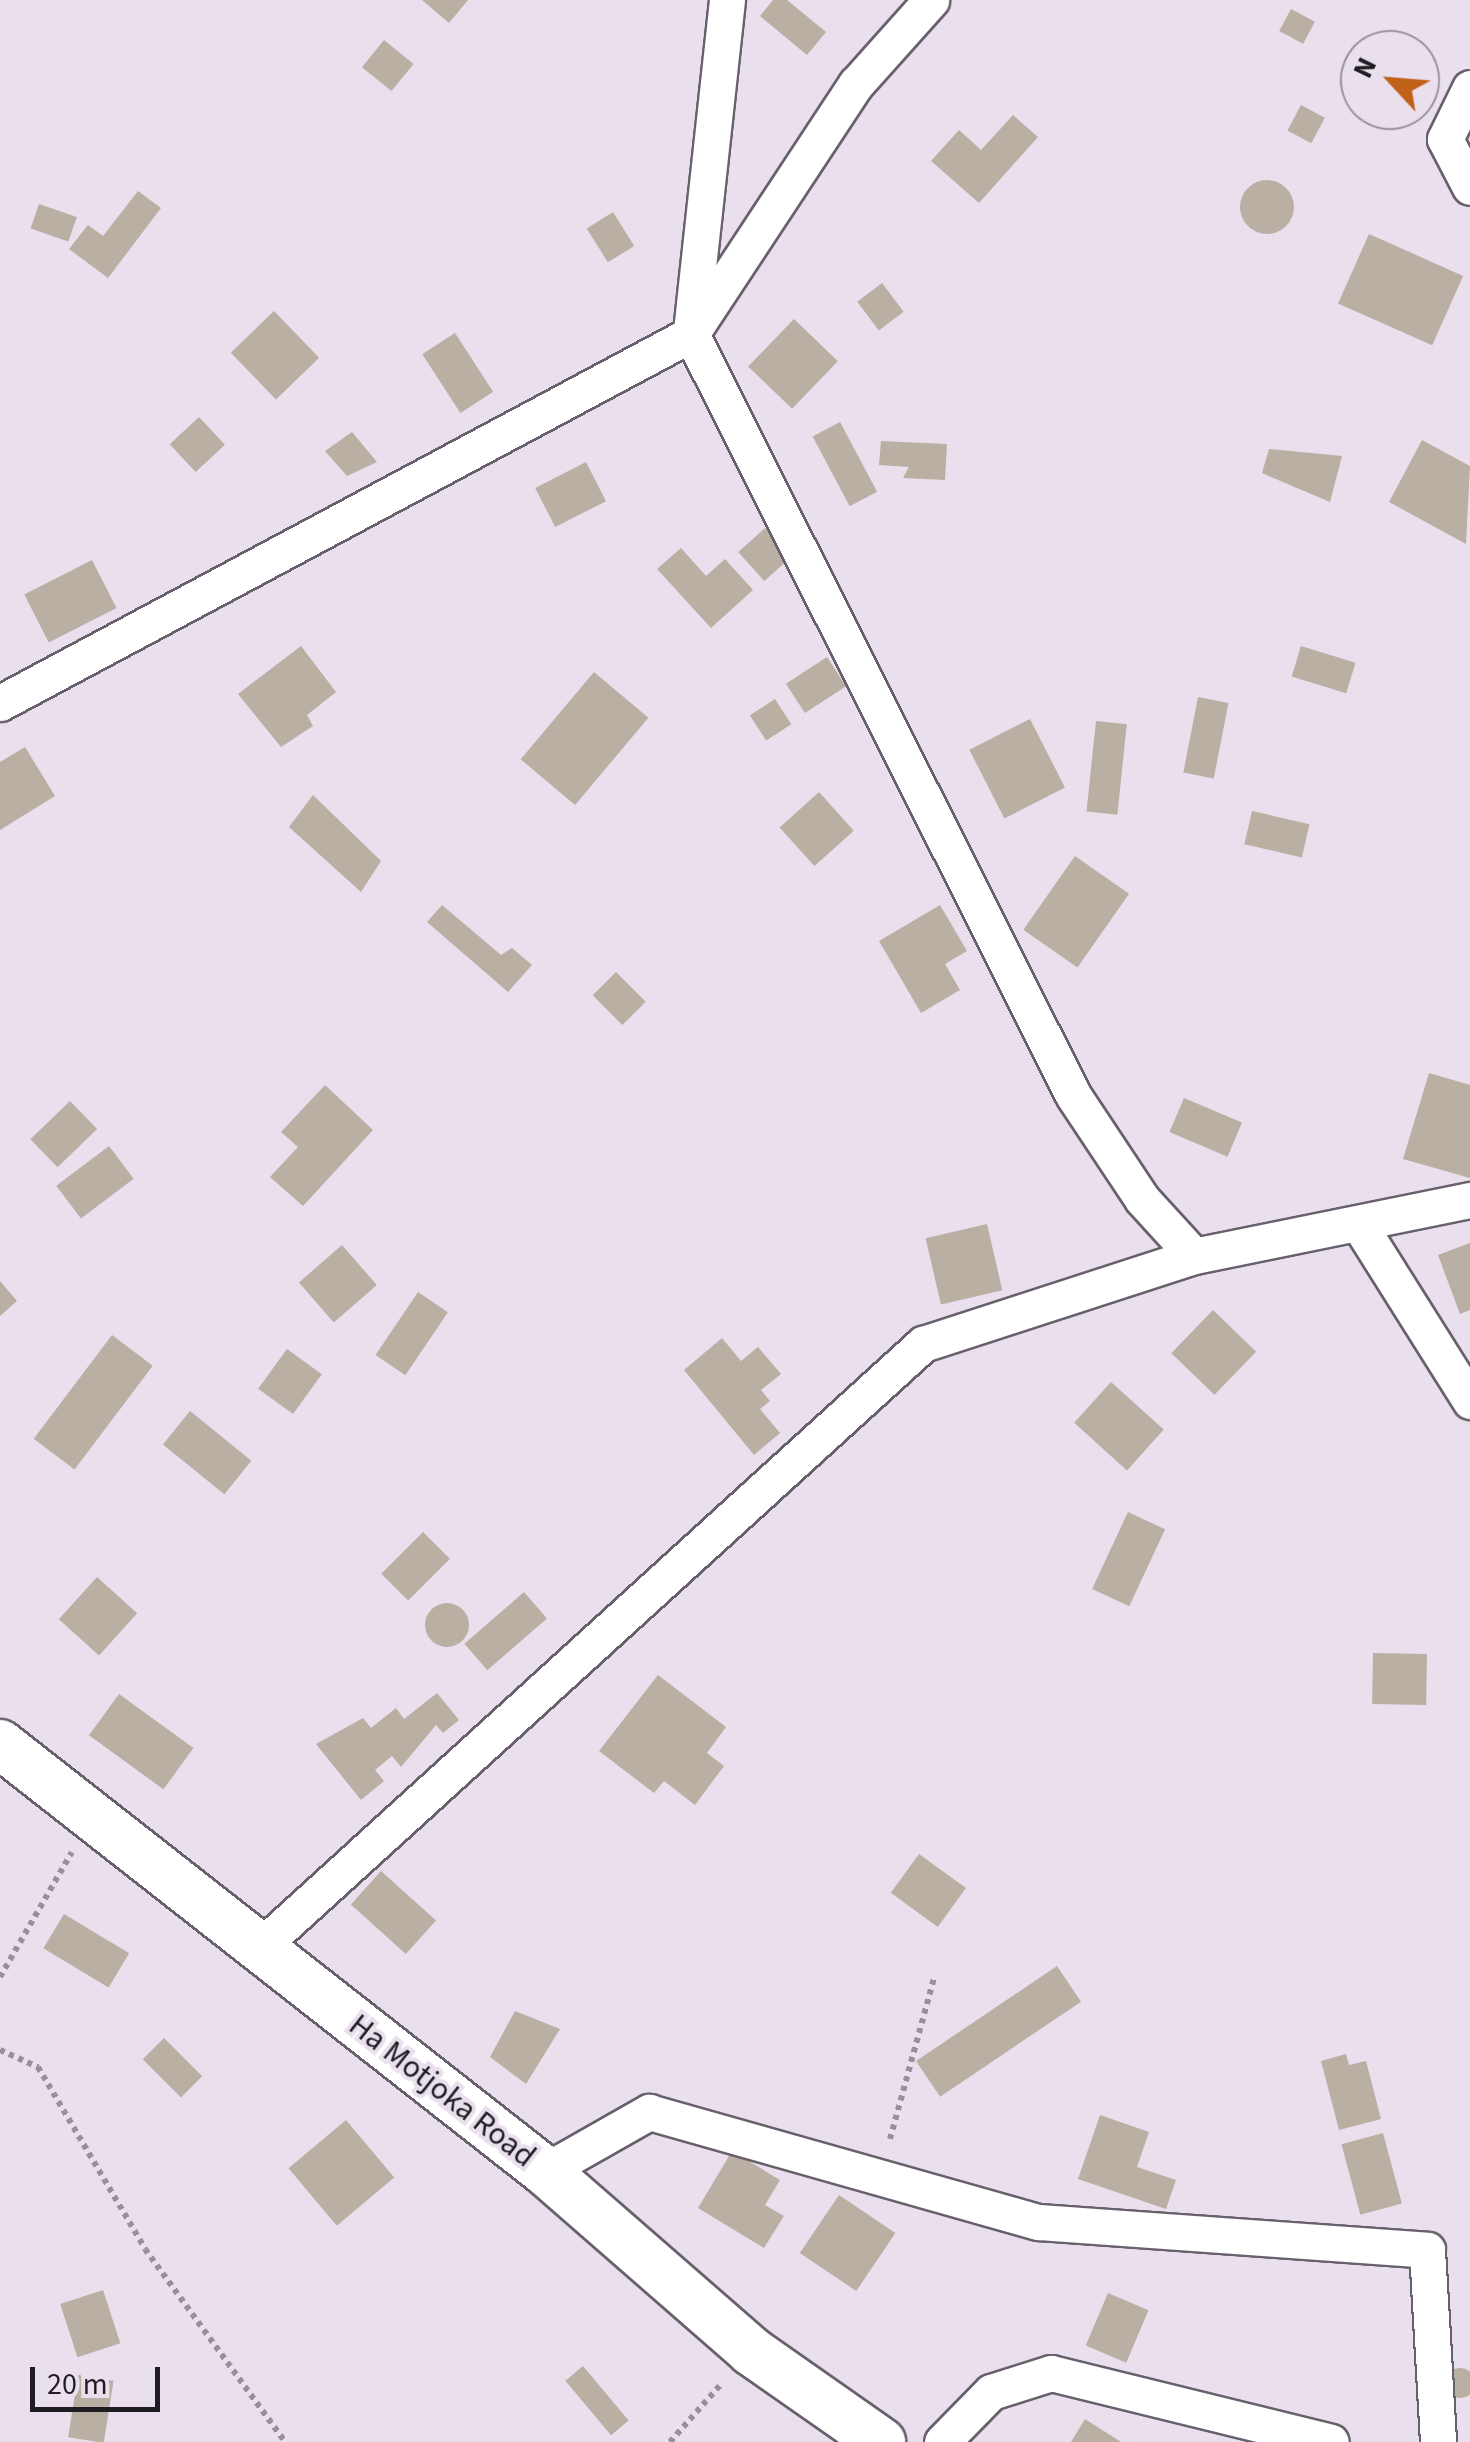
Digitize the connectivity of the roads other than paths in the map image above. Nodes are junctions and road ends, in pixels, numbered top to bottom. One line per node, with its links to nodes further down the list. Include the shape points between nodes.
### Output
1 (728, 0): 5 (street)
2 (932, 0): 5 (street, via 856,84)
3 (1470, 88): 4 (street, via 1445,140)
4 (1470, 188)
5 (692, 334): 6 (street); 9 (street, via 1073,1095 1142,1200)
6 (0, 704)
7 (1470, 1200): 8 (street)
8 (1360, 1226): 9 (street); 10 (street)
9 (1194, 1256): 12 (street, via 923,1344)
10 (1470, 1400)
11 (0, 1744): 12 (street, Ha Motjoka Road)
12 (258, 1948): 13 (street, Ha Motjoka Road)
13 (545, 2171): 14 (street, Ha Motjoka Road, via 751,2351); 17 (street, via 649,2112 1039,2222 1428,2250)
14 (881, 2442)
15 (942, 2442): 16 (street, via 991,2392 1051,2373)
16 (1332, 2442)
17 (1438, 2442)

